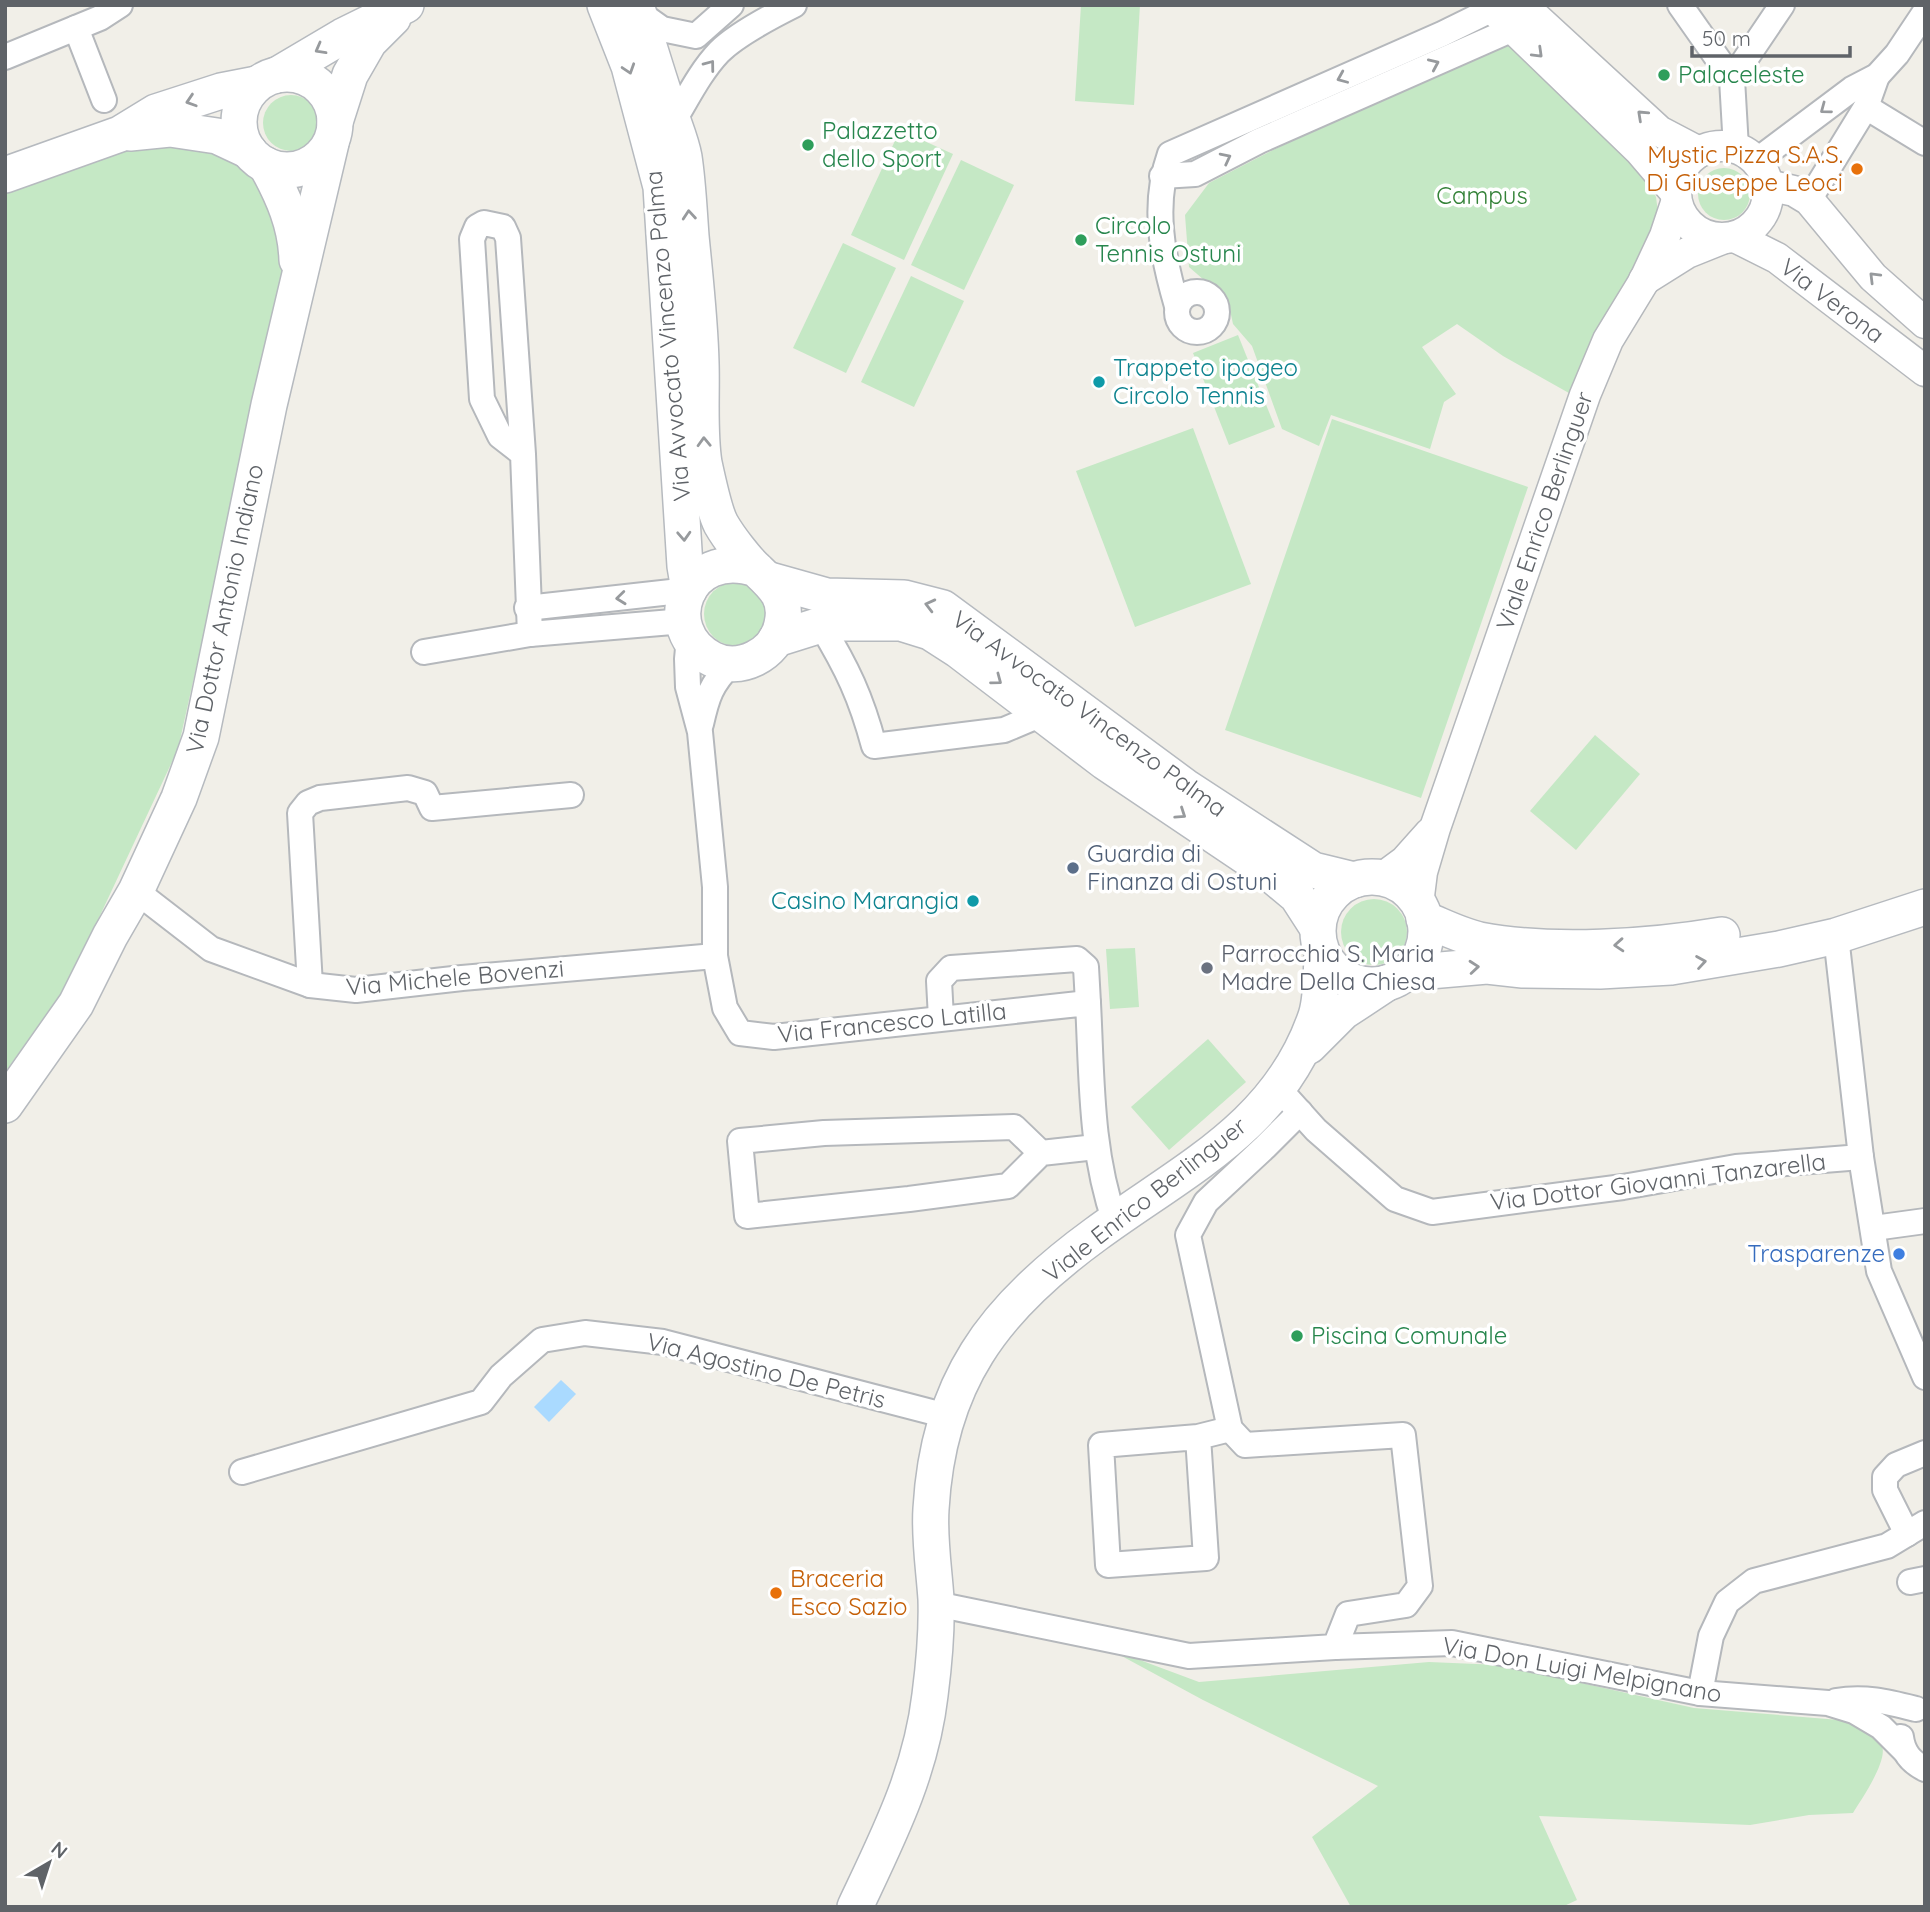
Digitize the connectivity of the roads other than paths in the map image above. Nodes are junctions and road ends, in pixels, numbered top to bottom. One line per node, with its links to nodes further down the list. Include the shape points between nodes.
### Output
1 (120, 5): 11 (street)
2 (605, 5): 39 (main road, Via Avvocato Vincenzo Palma, one-way to 39, via 629,66 661,187)
3 (734, 5): 8 (street, via 696,36 662,29); 12 (street)
4 (794, 5): 12 (street)
5 (1680, 5): 17 (street)
6 (1782, 5): 17 (street)
7 (400, 6): 16 (main road, one-way to 16); 21 (main road, Via Dottor Antonio Indiano, via 369,42 350,75)
8 (637, 9): 20 (main road, Via Avvocato Vincenzo Palma)
9 (1504, 12): 24 (street, one-way to 9, via 1659,131); 28 (street, one-way to 28, via 1640,150); 33 (street, via 1171,153 1162,176 1159,224)
10 (1925, 12): 13 (street)
11 (76, 28): 14 (street); 18 (street)
12 (750, 30): 20 (street, one-way to 12, via 720,51)
13 (1917, 37): 15 (street)
14 (5, 57)
15 (1877, 76): 19 (street); 26 (street, one-way to 26, via 1852,89)
16 (267, 79): 21 (main road, via 291,74 317,84 333,108); 22 (main road, one-way to 22, via 156,112); 25 (main road, via 247,95 240,116 242,137)
17 (1732, 79): 26 (street)
18 (104, 100)
19 (1866, 107): 23 (street); 29 (street)
20 (673, 122): 37 (main road, Via Avvocato Vincenzo Palma, one-way to 20, via 720,523 704,463 700,337 684,156)
21 (333, 132): 25 (main road, via 322,155 303,167 281,169); 31 (main road, Via Dottor Antonio Indiano)
22 (120, 134): 25 (main road, via 170,130 217,136); 27 (main road)
23 (1925, 143)
24 (1699, 152): 26 (street, via 1723,146); 28 (street, via 1682,169)
25 (257, 158): 31 (main road, Via Dottor Antonio Indiano, via 283,196 296,236)
26 (1754, 164): 29 (street, Via Verona); 30 (street, via 1768,198 1765,211 1747,232)
27 (5, 175)
28 (1676, 197): 30 (street, via 1681,214 1698,232); 32 (street, Viale Enrico Berlinguer, via 1665,236)
29 (1809, 200): 34 (street, Via Verona, one-way to 29, via 1873,277)
30 (1728, 238): 32 (street, via 1687,253); 35 (street, Via Verona, via 1777,258)
31 (297, 278): 51 (main road, Via Dottor Antonio Indiano, via 201,737)
32 (1644, 281): 48 (street, Viale Enrico Berlinguer, via 1608,340 1585,395)
33 (1177, 306)
34 (1925, 323)
35 (1925, 371)
36 (523, 454): 36 (street, via 508,238 503,227 484,223 472,239 482,399 500,436); 38 (street)
37 (763, 575): 39 (main road, Via Avvocato Vincenzo Palma, via 741,565 711,568 698,578); 42 (main road, Via Avvocato Vincenzo Palma, via 779,593 783,608); 49 (main road, Via Avvocato Vincenzo Palma, one-way to 37, via 1313,870 1187,788 943,608 904,598 827,596)
38 (527, 608): 39 (street, one-way to 38); 41 (street)
39 (687, 616): 41 (street); 44 (main road, via 700,651); 46 (street, Via Francesco Latilla, via 688,687)
40 (821, 625): 42 (main road, Via Avvocato Vincenzo Palma); 45 (main road, Via Avvocato Vincenzo Palma, one-way to 45, via 901,623 930,632); 45 (street, via 846,666 874,746 1004,730)
41 (530, 634): 43 (street)
42 (776, 639): 44 (main road, Via Avvocato Vincenzo Palma, via 757,658)
43 (424, 653)
44 (731, 664): 46 (street, Via Francesco Latilla, via 708,694)
45 (1042, 714): 55 (main road, Via Avvocato Vincenzo Palma, one-way to 55, via 1267,871 1297,896)
46 (699, 732): 56 (street, Via Francesco Latilla, via 715,887)
47 (571, 795): 58 (street, via 432,808 425,793 408,788 308,803 300,813)
48 (1435, 828): 49 (street, via 1405,861); 53 (street, Viale Enrico Berlinguer, via 1422,872)
49 (1368, 879): 53 (main road, via 1396,884 1409,892); 55 (main road, via 1340,887 1329,898 1321,912)
50 (1925, 882): 53 (main road, one-way to 53, via 1833,913 1770,927 1597,947 1478,940)
51 (136, 891): 58 (street, Via Michele Bovenzi, via 211,949); 63 (main road, Via Dottor Antonio Indiano, via 76,1004)
52 (1925, 907): 54 (main road)
53 (1421, 912): 57 (main road, via 1426,933 1423,948 1416,962)
54 (1836, 936): 57 (main road, one-way to 54, via 1487,966 1600,971 1671,967); 66 (street, Via Dottor Giovanni Tanzarella)
55 (1320, 941): 57 (main road, via 1331,967 1343,977 1372,985); 61 (main road, via 1317,1012)
56 (715, 956): 58 (street, Via Michele Bovenzi, via 356,990); 60 (street, Via Francesco Latilla, via 724,1008 740,1033 774,1037)
57 (1397, 978): 61 (main road, via 1343,1012)
58 (310, 985)
59 (1088, 1003): 60 (street, Via Francesco Latilla); 60 (street, via 1086,967 1077,959 951,968 939,981); 64 (street)
60 (941, 1018)
61 (1301, 1053): 62 (main road, Viale Enrico Berlinguer)
62 (1289, 1100): 66 (street, Via Dottor Giovanni Tanzarella, via 1395,1199 1432,1212 1737,1167); 68 (main road, Viale Enrico Berlinguer); 72 (street, via 1265,1147 1206,1202 1188,1235)
63 (5, 1105)
64 (1096, 1147): 65 (street); 68 (street)
65 (1041, 1153): 65 (street, via 1008,1186 747,1216 740,1141 824,1133 1014,1127)
66 (1861, 1157): 69 (street)
67 (1925, 1221): 69 (street)
68 (1115, 1222): 71 (main road, Viale Enrico Berlinguer, via 1033,1287 1002,1319 976,1354)
69 (1874, 1228): 70 (street, via 1879,1271)
70 (1925, 1377)
71 (947, 1416): 75 (street, Via Agostino De Petris, via 663,1342 585,1334 542,1340 501,1376 481,1402); 77 (main road, Viale Enrico Berlinguer, via 931,1511)
72 (1230, 1429): 73 (street); 78 (street, via 1245,1445 1403,1435 1420,1586 1406,1605 1348,1614)
73 (1198, 1437): 73 (street, via 1101,1445 1108,1566 1206,1558)
74 (1925, 1453): 76 (street, via 1896,1465 1885,1477 1885,1490)
75 (242, 1472)
76 (1916, 1529): 79 (street, via 1887,1546 1754,1581 1727,1602 1711,1636)
77 (936, 1604): 78 (street, Via Don Luigi Melpignano, via 1189,1656); 84 (main road, Viale Enrico Berlinguer, via 921,1751 903,1805)
78 (1335, 1647): 79 (street, Via Don Luigi Melpignano, via 1452,1643)
79 (1700, 1693): 80 (street, Via Don Luigi Melpignano)
80 (1828, 1703): 81 (street, via 1854,1698); 82 (street, via 1881,1727)
81 (1920, 1707): 82 (street, via 1904,1723)
82 (1904, 1750): 83 (street)
83 (1925, 1769)
84 (855, 1907)

